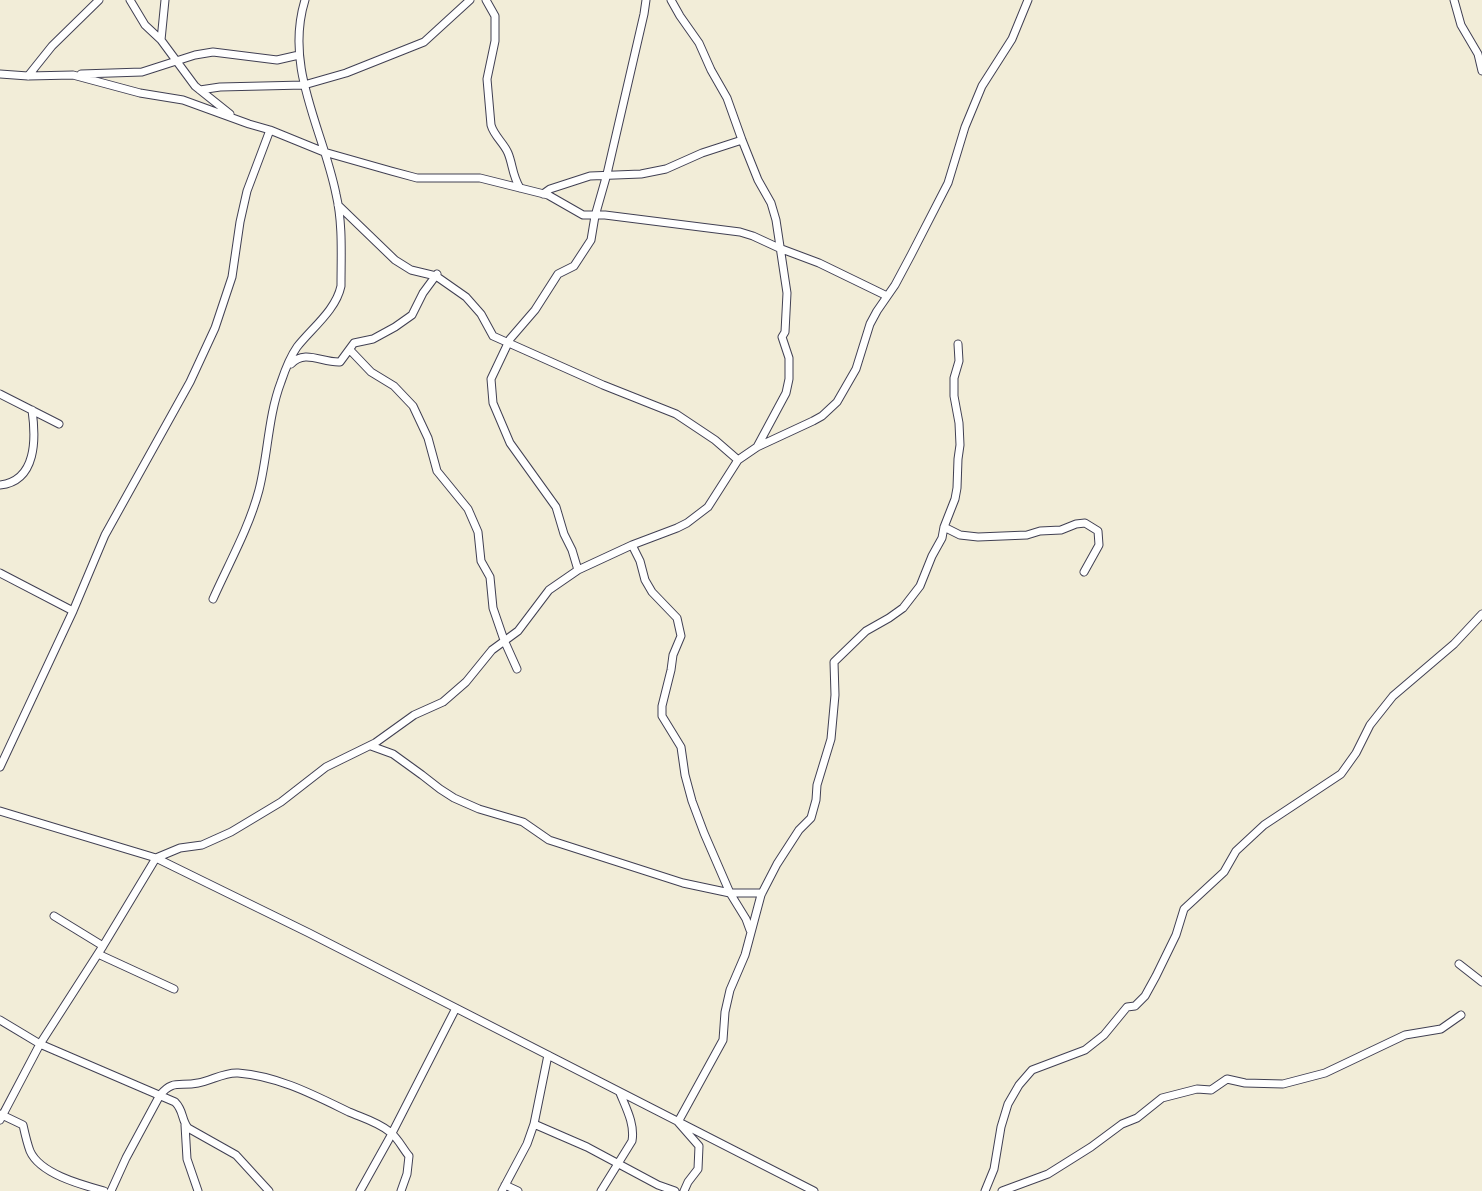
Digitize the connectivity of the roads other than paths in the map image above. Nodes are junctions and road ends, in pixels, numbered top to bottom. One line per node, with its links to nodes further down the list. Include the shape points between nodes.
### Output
1 (98, 0): 17 (street, via 52,46)
2 (130, 0): 11 (street, via 145,24)
3 (165, 0): 11 (street)
4 (305, 0): 12 (street, via 300,22)
5 (470, 0): 18 (street, via 424,42 346,73)
6 (486, 0): 25 (street, via 495,16 495,41 487,79 491,125 508,153 513,176)
7 (646, 0): 24 (street)
8 (671, 0): 22 (street, via 699,43 727,98)
9 (1028, 0): 31 (street, via 1012,39 982,86 948,183)
10 (1454, 0): 14 (street, via 1461,25 1478,54)
11 (161, 40): 13 (street)
12 (299, 55): 13 (street, via 277,60 214,52); 18 (street)
13 (176, 62): 16 (street, via 142,72); 19 (street)
14 (1482, 71)
15 (0, 74): 17 (street)
16 (73, 75): 17 (street); 20 (street, via 140,93 183,100)
17 (28, 76)
18 (304, 85): 19 (street); 23 (street)
19 (200, 90): 20 (street)
20 (236, 119): 21 (street)
21 (270, 130): 23 (street); 50 (street, via 247,191 232,276 215,328 190,382 105,535)
22 (742, 140): 24 (street, via 666,169 641,174); 29 (street, via 776,220)
23 (324, 152): 25 (street, via 418,178 475,177); 27 (street)
24 (607, 174): 26 (street, via 582,178); 28 (street)
25 (520, 188): 26 (street)
26 (543, 194): 28 (street, via 584,215)
27 (338, 205): 30 (street, via 395,260 411,270); 35 (street, via 340,292 296,349)
28 (595, 216): 29 (street, via 740,232); 32 (street, via 589,244 574,266 558,274 535,310)
29 (779, 248): 31 (street); 39 (street, via 787,293 782,337 789,358 790,379 786,393)
30 (436, 275): 32 (street, via 466,297 481,314 493,336); 34 (street, via 412,315 372,339 354,343)
31 (887, 296): 39 (street, via 870,324 856,370 837,402 813,422)
32 (508, 342): 40 (street, via 676,414); 46 (street, via 491,379 493,403 516,452 556,507)
33 (958, 344): 42 (street, via 954,378 960,445 957,488)
34 (350, 350): 35 (street, via 340,362 303,356 296,358); 52 (street, via 413,406 428,438 438,471 468,509 478,532 481,561 490,576 493,608)
35 (287, 368): 49 (street, via 276,397 254,505)
36 (0, 394): 37 (street)
37 (32, 410): 38 (street); 41 (street, via 36,431 31,461 24,473 10,484)
38 (59, 424)
39 (757, 447): 40 (street)
40 (738, 460): 45 (street, via 702,512 677,528)
41 (0, 485)
42 (944, 527): 43 (street); 44 (street)
43 (954, 533): 44 (street); 47 (street, via 978,537 1027,535 1085,523 1098,531 1098,545)
44 (942, 538): 59 (street, via 920,586 903,608 866,631 834,662 831,739 817,785 812,816 799,830)
45 (632, 545): 46 (street); 58 (street, via 652,592 677,618 681,636 673,655 662,716 681,747 692,801)
46 (578, 570): 52 (street, via 549,590 522,627)
47 (1084, 572)
48 (0, 573): 50 (street)
49 (213, 599)
50 (73, 611): 55 (street)
51 (1482, 614): 95 (street, via 1454,644 1393,696 1370,725 1342,774 1264,825 1236,851 1224,872 1184,909 1176,935 1145,996 1136,1006 1127,1008 1085,1050 1032,1070 1019,1085 1008,1104 994,1170)
52 (504, 640): 53 (street); 54 (street, via 443,702 414,715)
53 (517, 669)
54 (371, 746): 57 (street, via 326,767 281,802 231,832 202,845 180,848); 58 (street, via 393,754 454,798 523,822 549,840 683,883)
55 (0, 767)
56 (0, 811): 57 (street)
57 (156, 858): 62 (street); 67 (street)
58 (730, 893): 59 (street); 61 (street, via 746,918)
59 (762, 893): 61 (street)
60 (54, 916): 62 (street)
61 (750, 931): 75 (street, via 745,955 730,990 723,1040)
62 (103, 946): 63 (street)
63 (98, 954): 66 (street); 70 (street)
64 (1459, 964): 65 (street)
65 (1482, 982)
66 (174, 989)
67 (456, 1008): 71 (street); 78 (street)
68 (1461, 1015): 96 (street, via 1441,1029 1405,1035 1316,1075 1283,1084 1227,1079 1211,1090 1197,1089 1162,1098 1137,1118 1122,1124 1048,1174)
69 (0, 1020): 70 (street)
70 (40, 1044): 73 (street); 74 (street)
71 (548, 1055): 72 (street); 76 (street)
72 (620, 1093): 75 (street); 79 (street, via 634,1131 632,1141)
73 (160, 1095): 77 (street, via 181,1108); 78 (street, via 168,1086 198,1083 238,1073 289,1085); 84 (street)
74 (1, 1116): 82 (street, via 23,1125 30,1152 43,1168)
75 (678, 1122): 80 (street); 92 (street, via 699,1146 698,1168)
76 (534, 1124): 79 (street); 81 (street)
77 (185, 1125): 85 (street, via 187,1159); 86 (street, via 236,1155)
78 (392, 1133): 87 (street); 88 (street, via 409,1156)
79 (617, 1164): 90 (street); 91 (street)
80 (792, 1180): 93 (street); 94 (street)
81 (503, 1188): 89 (street)
82 (92, 1189): 83 (street)
83 (104, 1191)
84 (110, 1191)
85 (198, 1191)
86 (269, 1191)
87 (360, 1191)
88 (401, 1191)
89 (518, 1191)
90 (601, 1191)
91 (676, 1191)
92 (684, 1191)
93 (802, 1191)
94 (814, 1191)
95 (985, 1191)
96 (1002, 1191)

